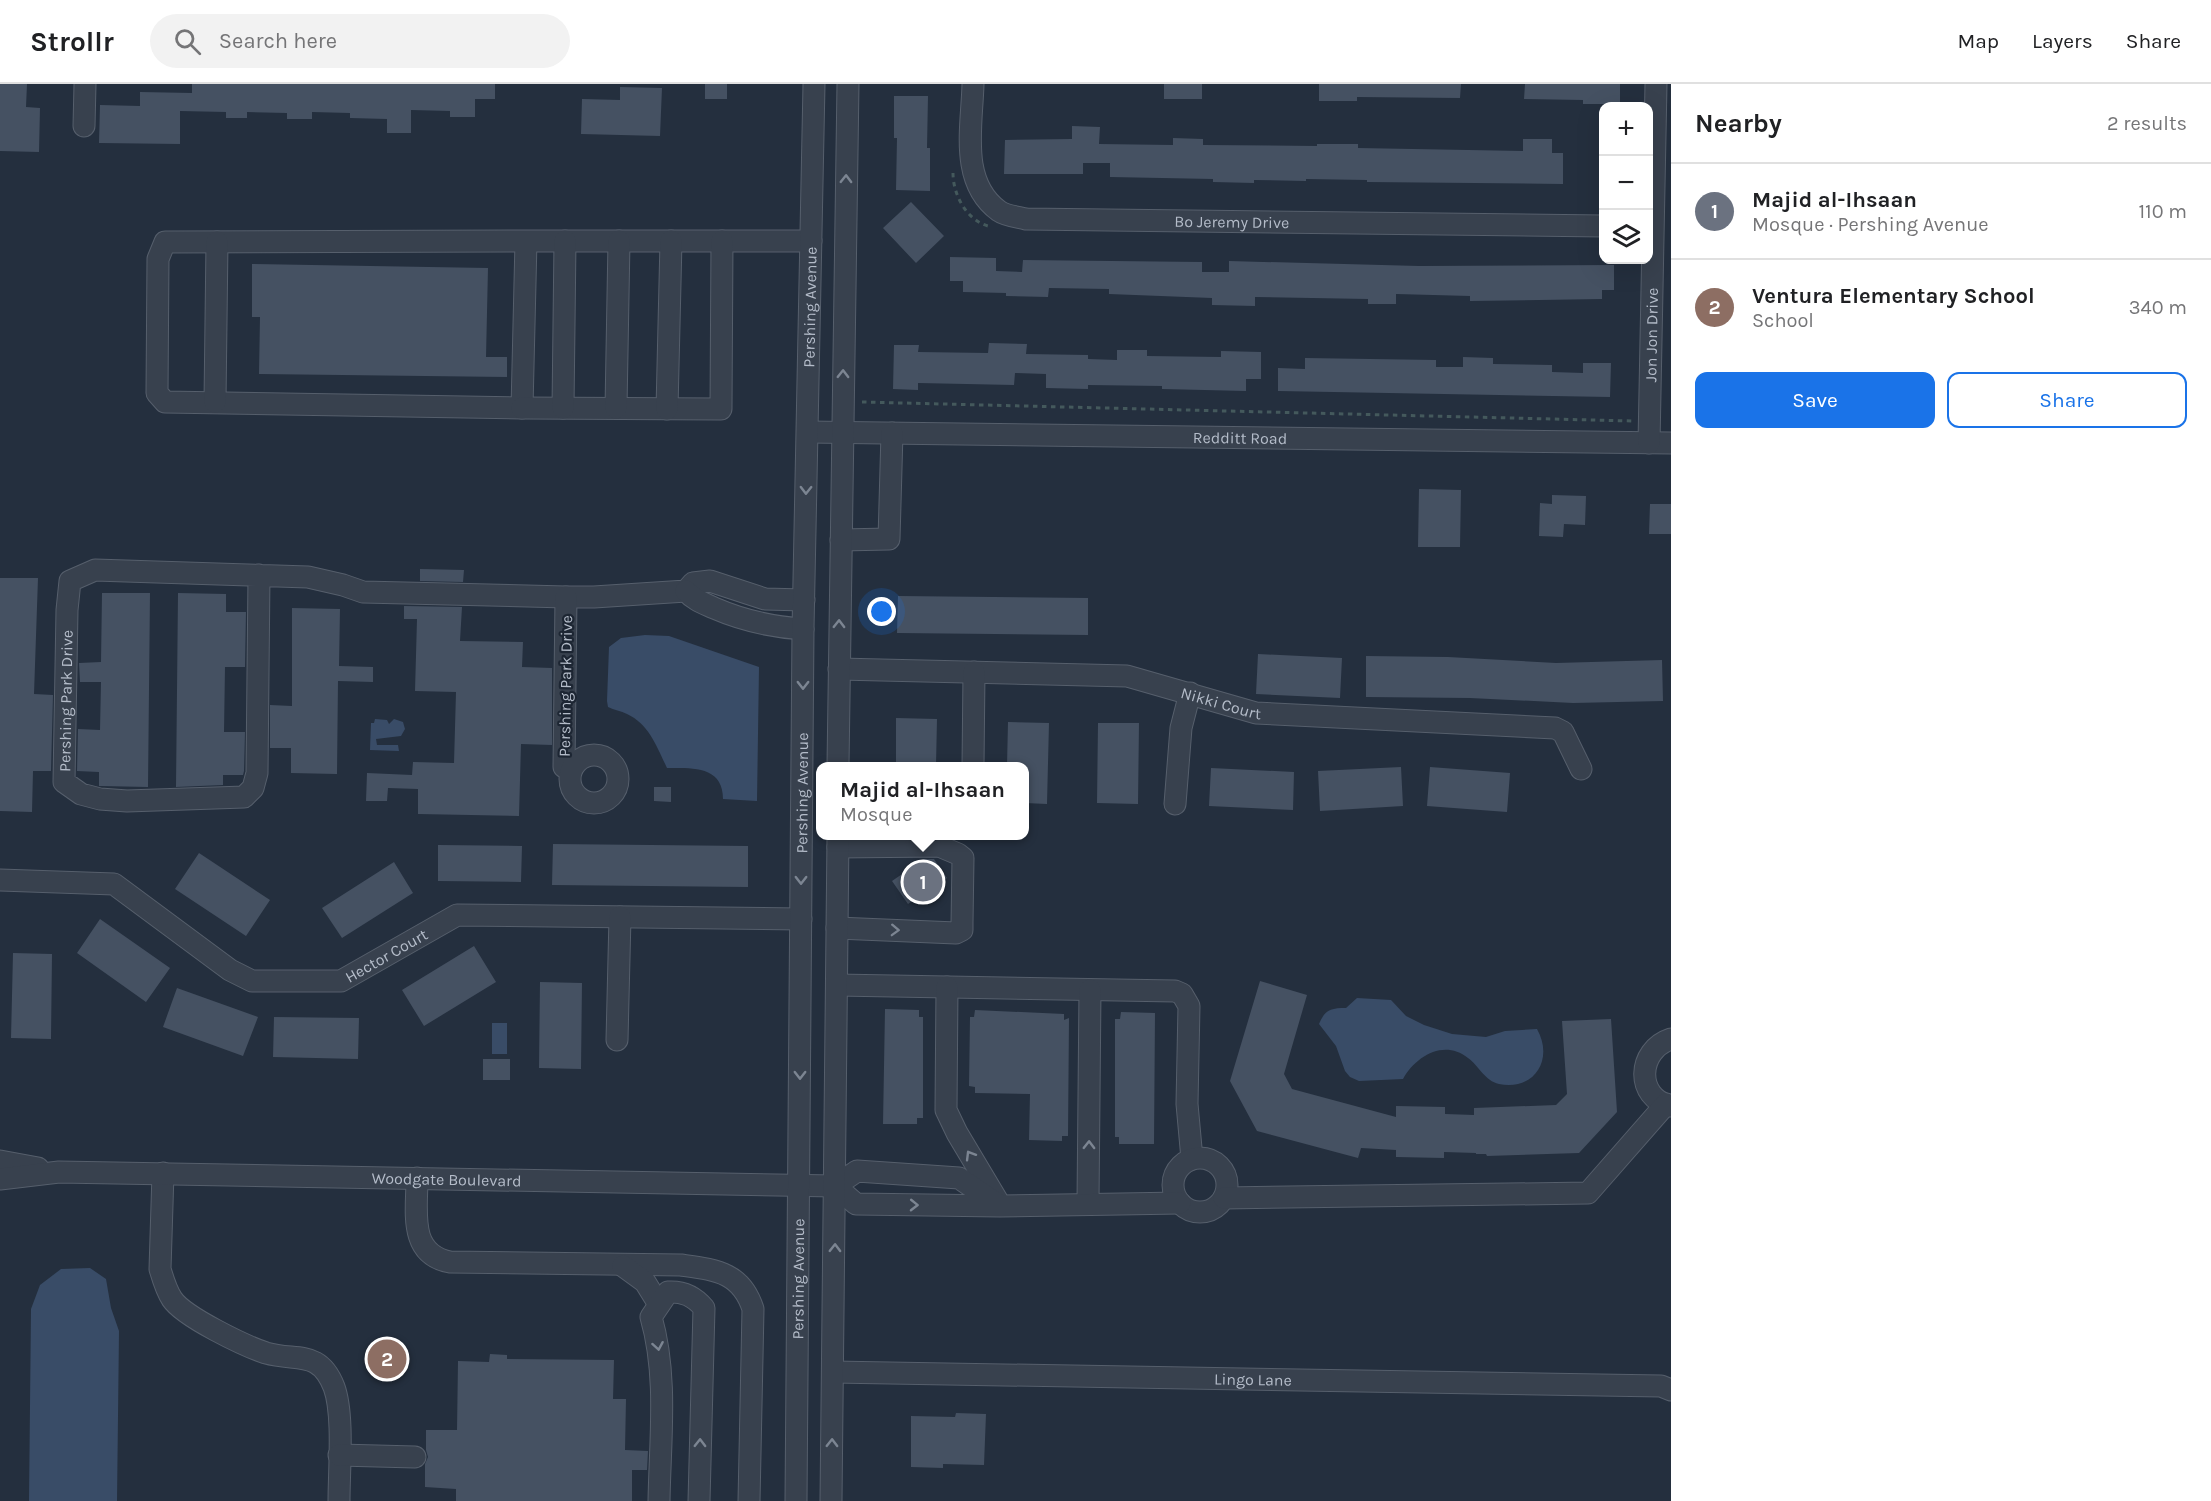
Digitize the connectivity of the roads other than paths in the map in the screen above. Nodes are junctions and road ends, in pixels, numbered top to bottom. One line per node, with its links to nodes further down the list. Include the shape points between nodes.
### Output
1 (85, 84): 6 (street)
2 (814, 84): 14 (street, Pershing Avenue)
3 (848, 84): 23 (street, Pershing Avenue, one-way to 3)
4 (973, 84): 8 (street, Bo Jeremy Drive, via 971,163 979,190 1000,212 1026,219)
5 (1656, 84): 7 (street, Jon Jon Drive)
6 (84, 126)
7 (1652, 210)
8 (1599, 226)
9 (526, 241): 10 (street); 15 (street); 18 (street)
10 (565, 241): 11 (street); 19 (street)
11 (619, 241): 12 (street); 20 (street)
12 (671, 241): 13 (street); 21 (street)
13 (722, 241): 14 (street); 21 (street, via 721,409)
14 (811, 241): 22 (street, Pershing Avenue)
15 (217, 242): 17 (street); 17 (street, via 165,242 158,259 157,393 165,402)
16 (1651, 264): 25 (street, Jon Jon Drive)
17 (215, 402): 18 (street)
18 (522, 408): 19 (street)
19 (563, 408): 20 (street)
20 (616, 408): 21 (street)
21 (667, 409)
22 (808, 432): 23 (street, Redditt Road); 32 (street, Pershing Avenue, one-way to 32)
23 (842, 432): 24 (street, Redditt Road); 27 (street, Pershing Avenue)
24 (892, 433): 25 (street, Redditt Road); 27 (street, via 889,539)
25 (1649, 443): 26 (street, Redditt Road)
26 (1671, 443)
27 (841, 540): 35 (street, Pershing Avenue, one-way to 27)
28 (259, 575): 28 (street, Pershing Park Drive, via 95,570 70,581 64,782 81,794 127,801 244,797 253,788 258,772); 31 (street, Pershing Park Drive, via 308,577 363,592)
29 (686, 591): 30 (street, Pershing Park Drive, via 693,583 710,581); 31 (street, Pershing Park Drive); 33 (street, via 693,599)
30 (744, 593): 32 (street, Pershing Park Drive, via 765,599); 33 (street)
31 (566, 597): 40 (street, Pershing Park Drive, via 564,767)
32 (804, 600): 34 (street, Pershing Avenue)
33 (734, 617): 34 (street, via 772,627)
34 (803, 629): 46 (street, Pershing Avenue, one-way to 46)
35 (839, 669): 36 (street, Nikki Court); 38 (street, Pershing Avenue)
36 (974, 672): 37 (street, Nikki Court, via 1127,676); 39 (street)
37 (1190, 693): 41 (street, Nikki Court, via 1256,713 1555,728 1563,732); 42 (street, via 1181,728)
38 (838, 762)
39 (974, 762)
40 (573, 767)
41 (1581, 770)
42 (1175, 804)
43 (838, 841): 47 (street); 47 (street, one-way to 43, via 956,933 962,930 963,858 939,846)
44 (0, 880): 45 (street, Hector Court, via 114,884 230,970 252,981 340,981 457,915)
45 (620, 917): 46 (street, Hector Court); 52 (street)
46 (801, 919): 60 (street, Pershing Avenue, one-way to 60)
47 (837, 928): 48 (street)
48 (837, 985): 49 (street); 61 (street)
49 (947, 987): 50 (street); 65 (street, one-way to 49, via 946,1110)
50 (1090, 990): 54 (street, via 1182,994 1189,1006 1187,1104); 63 (street, one-way to 50)
51 (1671, 1039): 53 (street, via 1654,1048 1645,1068 1649,1090)
52 (617, 1040)
53 (1668, 1105): 62 (street, via 1588,1193)
54 (1192, 1159): 62 (street, via 1210,1160 1224,1172); 64 (street, via 1174,1178 1175,1196)
55 (0, 1161): 56 (street, Woodgate Boulevard)
56 (59, 1172): 57 (street, Woodgate Boulevard); 59 (street, Woodgate Boulevard)
57 (163, 1173): 58 (street, Woodgate Boulevard); 70 (street, via 160,1269 173,1300 194,1318 255,1348 310,1358 321,1365 339,1406)
58 (417, 1178): 60 (street, Woodgate Boulevard); 66 (street, via 419,1239 437,1260)
59 (0, 1179)
60 (799, 1186): 61 (street, Woodgate Boulevard); 76 (street, Pershing Avenue)
61 (835, 1186): 65 (street, one-way to 65, via 856,1204); 65 (street, via 857,1171 959,1178); 68 (street, one-way to 61)
62 (1224, 1198): 64 (street, via 1203,1212 1194,1212)
63 (1088, 1203): 64 (street); 65 (street)
64 (1180, 1203)
65 (1000, 1206)
66 (623, 1266): 67 (street, via 645,1282); 75 (street, via 681,1265 706,1269 730,1276 748,1293 753,1309)
67 (658, 1303): 73 (street, one-way to 73, via 651,1317 662,1367); 74 (street, one-way to 67, via 704,1308 697,1299 679,1291 668,1292)
68 (833, 1372): 69 (street, Lingo Lane, via 1661,1386); 77 (street, one-way to 68)
69 (1671, 1390)
70 (339, 1455): 71 (street); 72 (street)
71 (415, 1457)
72 (339, 1501)
73 (659, 1501)
74 (699, 1501)
75 (749, 1501)
76 (796, 1501)
77 (831, 1501)

